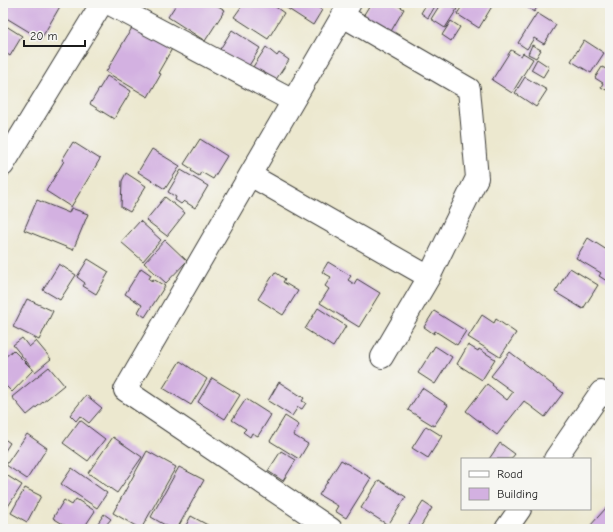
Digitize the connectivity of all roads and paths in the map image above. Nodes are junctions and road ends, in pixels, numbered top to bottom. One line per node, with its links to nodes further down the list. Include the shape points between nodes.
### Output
1 (102, 3): 5 (street)
2 (108, 3): 4 (street)
3 (347, 10): 4 (street); 7 (street, via 469,89 477,178)
4 (293, 101): 6 (street)
5 (3, 165)
6 (250, 175): 7 (street); 12 (street, via 125,390)
7 (429, 277): 8 (street)
8 (382, 357)
9 (610, 397): 10 (street, via 601,392)
10 (556, 458)
11 (519, 510): 13 (street)
12 (331, 529)
13 (506, 529)

